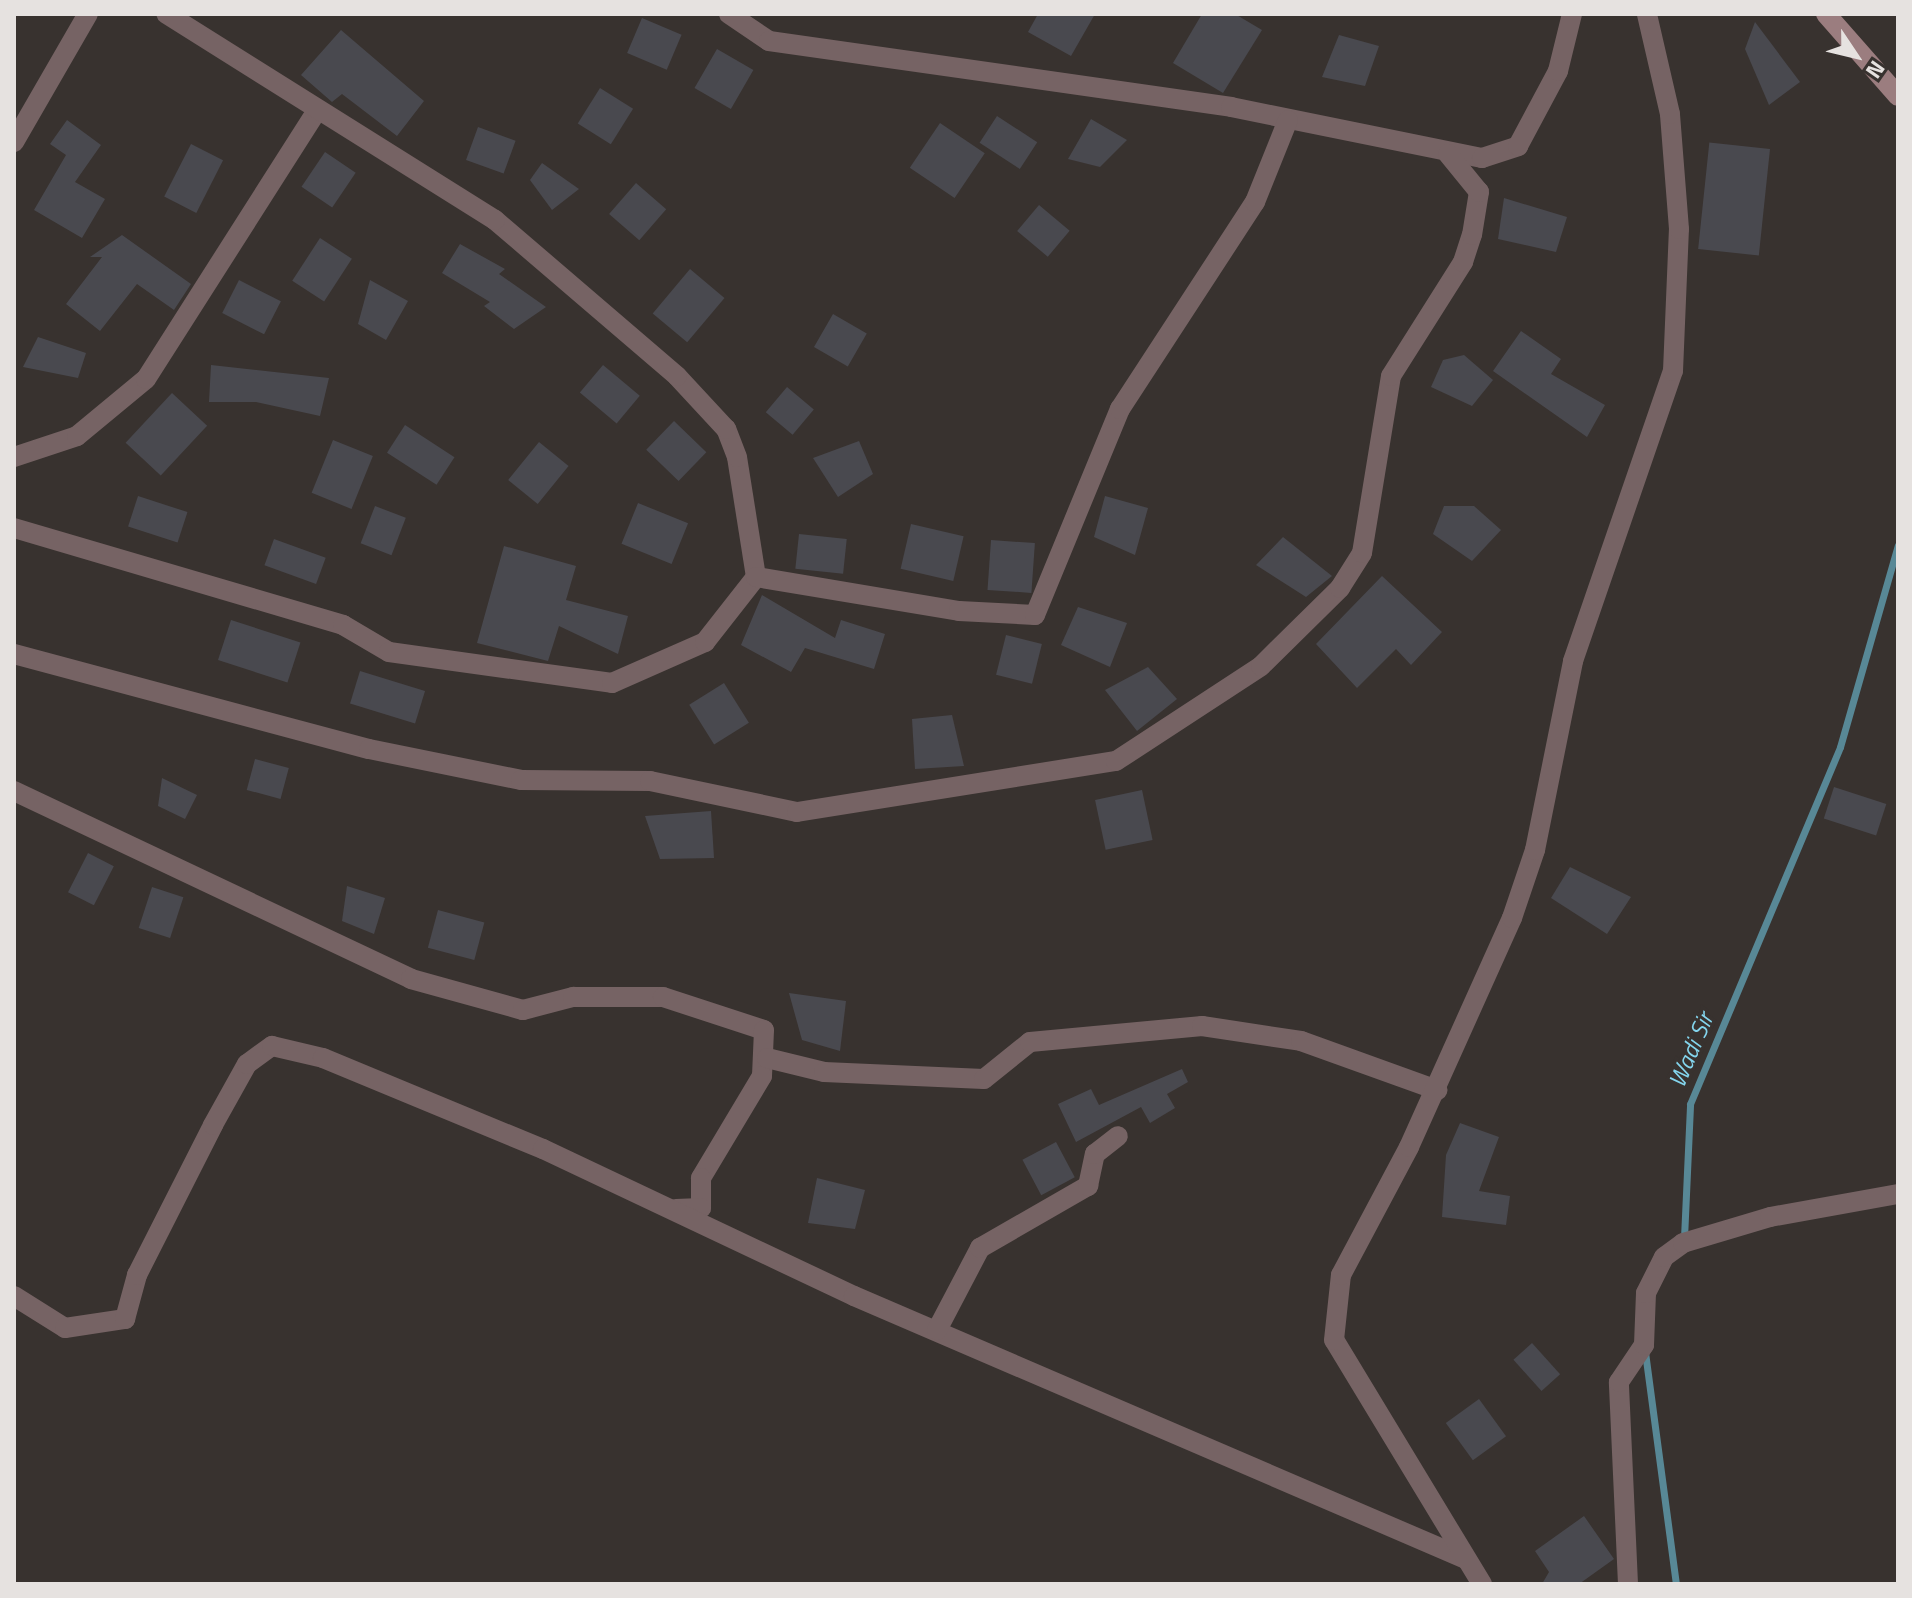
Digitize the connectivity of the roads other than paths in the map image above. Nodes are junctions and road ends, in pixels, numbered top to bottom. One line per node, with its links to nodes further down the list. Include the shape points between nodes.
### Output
1 (88, 14): 8 (street)
2 (166, 14): 9 (street)
3 (729, 14): 10 (street, via 769,41)
4 (1572, 14): 12 (street, via 1558,71 1518,146 1482,158)
5 (1647, 14): 19 (street, via 1670,114 1679,229 1673,371 1573,661 1517,904)
6 (1826, 14): 7 (main road)
7 (1898, 96)
8 (22, 102): 11 (street)
9 (316, 112): 13 (street, via 146,379 77,436); 15 (street, via 526,242 677,376 726,429 737,457)
10 (1288, 120): 12 (street); 15 (street, via 1255,202 1120,409 1035,615 959,611)
11 (14, 142)
12 (1448, 154): 16 (street, via 1479,192 1472,235 1463,262 1391,376 1362,553 1340,588 1261,666 1116,761 797,812 650,781 521,780 369,749)
13 (14, 457)
14 (14, 528): 15 (street, via 343,625 389,652 612,683 705,642)
15 (756, 577)
16 (14, 654)
17 (14, 791): 18 (street, via 72,824 214,881 390,972 523,1010 573,997 663,997 764,1030)
18 (767, 1058): 19 (street, via 824,1072 984,1079 1030,1042 1202,1026 1301,1041); 22 (street, via 701,1178 701,1208)
19 (1437, 1090): 25 (street, via 1341,1275 1334,1340)
20 (1118, 1136): 24 (street, via 1095,1154 1088,1186 980,1248)
21 (1898, 1194): 27 (street, via 1770,1217 1683,1243 1664,1257 1646,1293 1644,1345 1619,1382)
22 (676, 1209): 23 (street, via 323,1058 272,1046 247,1064 213,1125 137,1275 125,1319 65,1328); 24 (street)
23 (14, 1296)
24 (937, 1330): 25 (street)
25 (1466, 1559): 26 (street)
26 (1482, 1584)
27 (1628, 1584)

